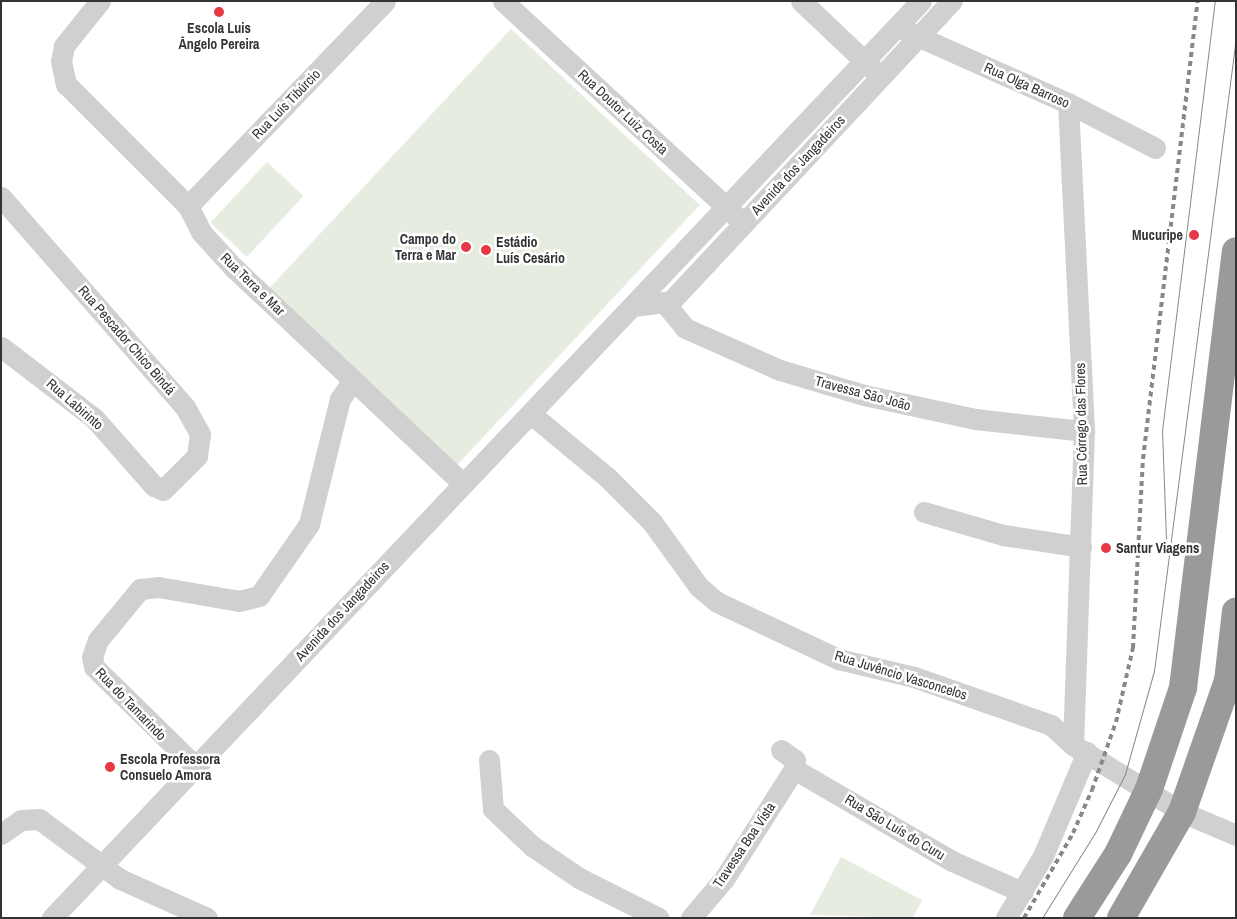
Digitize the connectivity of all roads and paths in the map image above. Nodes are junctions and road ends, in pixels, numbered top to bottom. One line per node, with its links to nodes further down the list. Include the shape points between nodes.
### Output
1 (385, 1): 14 (street, Rua Luís Tibúrcio)
2 (503, 1): 15 (street, Rua Doutor Luiz Costa)
3 (801, 1): 9 (street)
4 (921, 1): 7 (street, Avenida dos Jangadeiros)
5 (952, 1): 8 (street, Avenida dos Jangadeiros)
6 (91, 5): 14 (street, Rua Terra e Mar, via 64,46 62,71 75,94)
7 (898, 27): 8 (street, Rua Olga Barroso); 9 (street, Avenida dos Jangadeiros)
8 (919, 36): 10 (street, Avenida dos Jangadeiros); 11 (street, Rua Olga Barroso)
9 (866, 62): 10 (street); 15 (street, Avenida dos Jangadeiros)
10 (881, 77): 16 (street, Avenida dos Jangadeiros)
11 (1068, 103): 12 (street, Rua Olga Barroso); 23 (street, Rua Córrego das Flores)
12 (1155, 148)
13 (1, 197): 25 (street, Rua Pescador Chico Bindá, via 194,421 200,434 197,456)
14 (188, 206): 21 (street, Rua Terra e Mar, via 201,232 232,267)
15 (726, 207): 16 (street, Rua Doutor Luiz Costa); 19 (street, Avenida dos Jangadeiros)
16 (744, 223): 18 (street, Avenida dos Jangadeiros, via 670,301)
17 (1236, 251): 35 (highway, via 1183,688)
18 (664, 302): 19 (street); 23 (street, Travessa São João, via 685,328 780,370 864,395 975,419)
19 (633, 306): 22 (street, Avenida dos Jangadeiros)
20 (1, 347): 25 (street, Rua Labirinto, via 94,418 154,486)
21 (353, 380): 24 (street, Rua Terra e Mar); 33 (street, Rua do Tamarindo, via 340,399 309,524 259,596 239,602 140,589 98,640 92,657 94,667)
22 (531, 414): 24 (street, Avenida dos Jangadeiros); 30 (street, Rua Juvêncio Vasconcelos, via 607,477 652,522 699,587 718,602 838,659 914,677 1051,725)
23 (1084, 431): 27 (street, Rua Córrego das Flores)
24 (462, 483): 33 (street, Avenida dos Jangadeiros)
25 (162, 490)
26 (924, 512): 27 (street, via 1003,535)
27 (1081, 547): 30 (street, Rua Córrego das Flores)
28 (1236, 611): 29 (highway)
29 (1233, 680): 36 (highway)
30 (1080, 749): 35 (street, Rua Juvêncio Vasconcelos); 40 (street, via 1043,856)
31 (781, 750): 34 (street, Rua São Luís do Curu, via 795,760)
32 (489, 760): 43 (street, via 493,808 532,846 579,878)
33 (195, 766): 39 (street, Avenida dos Jangadeiros)
34 (794, 769): 40 (street, Rua São Luís do Curu, via 952,861); 44 (street, Travessa Boa Vista, via 724,879)
35 (1149, 789): 36 (street, Rua Juvêncio Vasconcelos); 46 (highway, via 1118,854)
36 (1182, 812): 38 (street, Rua Juvêncio Vasconcelos); 47 (highway)
37 (1, 834): 39 (street, via 22,820 39,819)
38 (1236, 835)
39 (102, 866): 41 (street, Avenida dos Jangadeiros); 42 (street, via 153,897)
40 (1022, 892): 45 (street)
41 (52, 918)
42 (207, 918)
43 (660, 918)
44 (691, 918)
45 (1006, 918)
46 (1076, 918)
47 (1121, 918)

